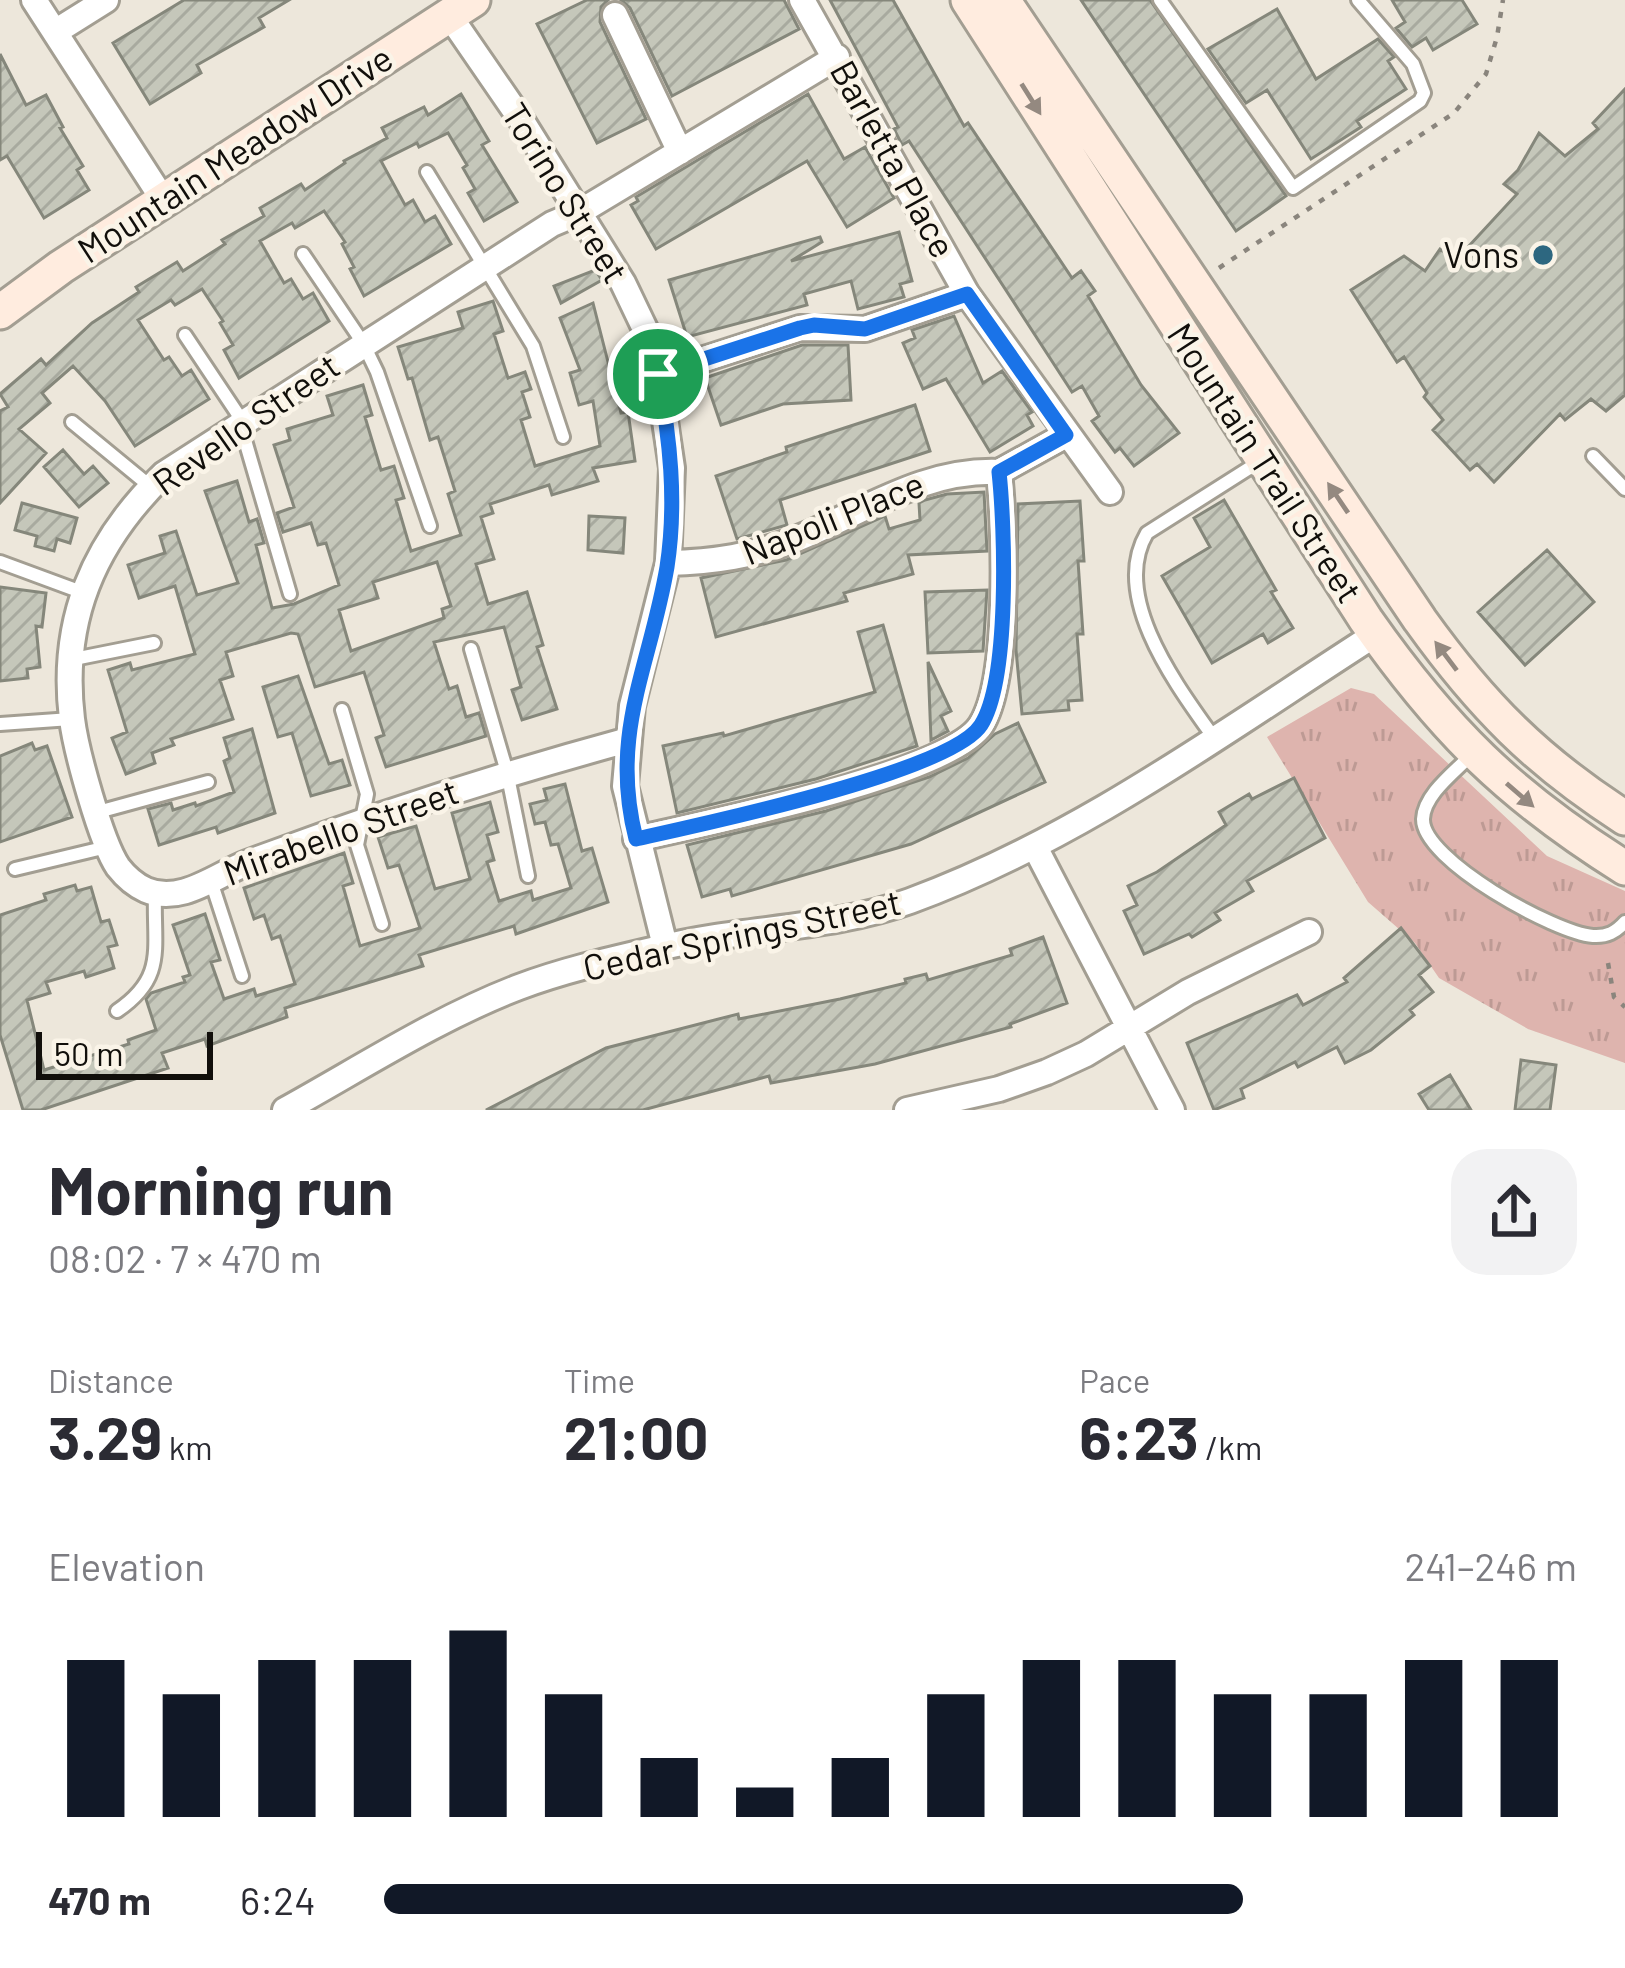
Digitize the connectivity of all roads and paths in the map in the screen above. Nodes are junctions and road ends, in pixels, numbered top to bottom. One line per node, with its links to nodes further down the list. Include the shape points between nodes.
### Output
1 (34, 0): 10 (street)
2 (106, 0): 10 (street)
3 (802, 0): 11 (street, Barletta Place)
4 (968, 0): 28 (street, Mountain Trail Street, one-way to 28)
5 (1003, 0): 51 (street, Mountain Trail Street, one-way to 5, via 1546,763 1480,700)
6 (1160, 0): 7 (lane, via 1293,188 1424,93 1412,64)
7 (1358, 0)
8 (461, 8): 14 (street, Mountain Meadow Drive); 15 (street, Torino Street)
9 (615, 15): 12 (street)
10 (55, 32): 14 (street)
11 (837, 57): 12 (street, Revello Street); 18 (street, Barletta Place)
12 (680, 152): 15 (street, Revello Street)
13 (427, 172): 17 (lane)
14 (164, 201): 19 (street, Mountain Meadow Drive)
15 (578, 213): 17 (street, Revello Street); 22 (street, Torino Street, via 623,283)
16 (303, 254): 21 (lane)
17 (485, 267): 21 (street, Revello Street); 26 (lane, via 538,358)
18 (967, 294): 22 (street, via 865,329 800,328); 25 (street, Barletta Place)
19 (0, 311)
20 (184, 334): 24 (lane, via 230,400)
21 (363, 343): 24 (street, Revello Street); 33 (lane)
22 (658, 374): 35 (street, Torino Street, via 672,468)
23 (72, 422): 30 (lane)
24 (237, 424): 30 (street, Revello Street); 37 (lane)
25 (1066, 435): 29 (street); 32 (street, Barletta Place)
26 (563, 437)
27 (1593, 456): 31 (lane)
28 (1263, 459): 38 (street, Mountain Trail Street); 45 (lane, via 1139,545 1135,576 1147,628)
29 (999, 472): 35 (street, Napoli Place, via 936,477 756,553); 53 (street, via 1000,616 979,730 897,771)
30 (151, 487): 36 (street, Revello Street)
31 (1625, 489)
32 (1110, 492)
33 (430, 526)
34 (0, 562): 36 (lane)
35 (668, 562): 46 (street, Torino Street)
36 (84, 593): 41 (street, Revello Street)
37 (290, 594)
38 (1376, 634): 45 (street, Cedar Springs Street); 47 (street, Mountain Trail Street)
39 (154, 643): 41 (lane)
40 (471, 649): 48 (lane)
41 (68, 660): 43 (street, Revello Street)
42 (342, 710): 52 (lane, via 365,779)
43 (72, 719): 44 (lane); 50 (street, Revello Street)
44 (0, 724)
45 (1214, 738): 55 (street, Cedar Springs Street)
46 (628, 740): 48 (street, Mirabello Street); 53 (street, Torino Street, via 625,786)
47 (1473, 753): 56 (street, Mountain Trail Street, one-way to 56, via 1549,820); 61 (lane, via 1432,796 1423,813 1427,838 1535,918 1590,936 1609,935)
48 (507, 772): 52 (street, Mirabello Street); 58 (lane)
49 (208, 782): 50 (lane)
50 (98, 812): 54 (street)
51 (1625, 818)
52 (358, 821): 59 (street, Mirabello Street); 62 (lane, via 356,845)
53 (636, 839): 64 (street, Torino Street)
54 (108, 846): 57 (lane); 60 (street, via 133,882)
55 (1035, 847): 64 (street, Cedar Springs Street, via 888,908); 69 (street)
56 (1625, 868)
57 (15, 869)
58 (528, 876)
59 (210, 880): 60 (street, Mirabello Street); 66 (lane)
60 (155, 893): 68 (lane, via 152,976)
61 (1625, 922)
62 (382, 924)
63 (1309, 932): 69 (street)
64 (665, 946): 70 (street, Cedar Springs Street, via 518,988)
65 (1608, 963): 67 (path, via 1613,997)
66 (242, 976)
67 (1625, 1007)
68 (117, 1011)
69 (1129, 1028): 71 (street, via 1031,1078); 72 (street)
70 (285, 1110)
71 (907, 1110)
72 (1172, 1110)

